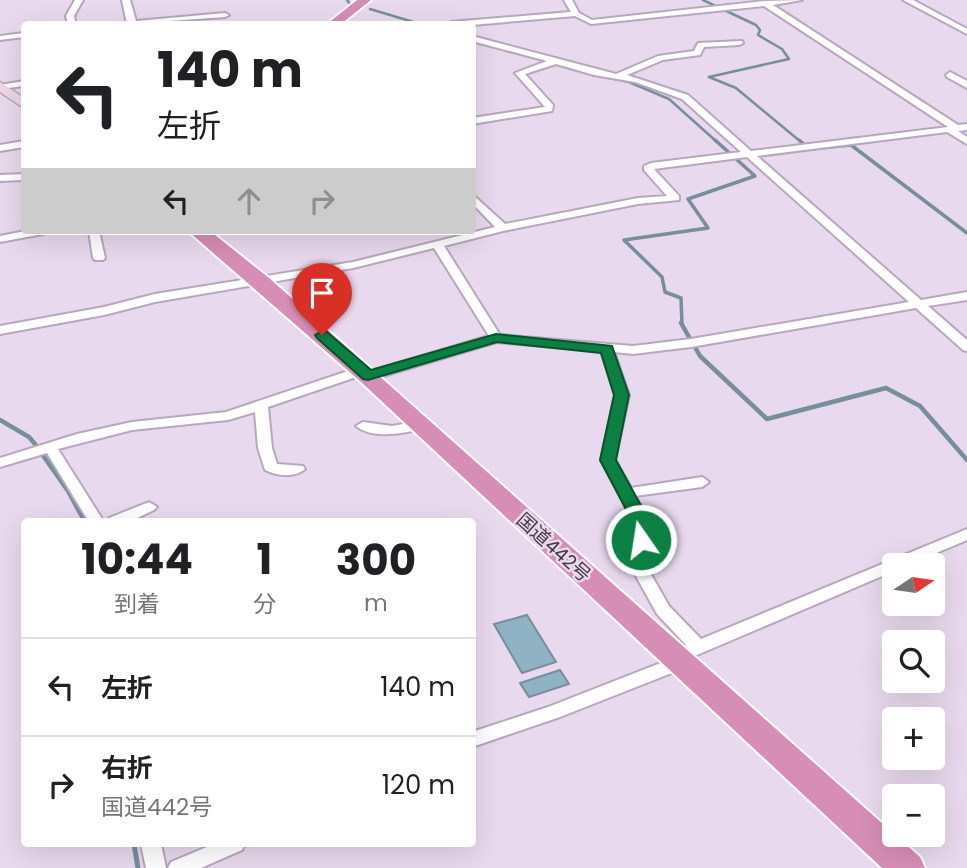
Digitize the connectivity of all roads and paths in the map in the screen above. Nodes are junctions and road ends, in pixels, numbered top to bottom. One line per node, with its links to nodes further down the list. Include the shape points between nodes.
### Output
1 (79, 0): 14 (street)
2 (126, 0): 15 (street)
3 (365, 0): 17 (highway)
4 (568, 0): 10 (street)
5 (713, 0): 9 (street)
6 (798, 0): 8 (street)
7 (906, 0): 21 (street)
8 (765, 4): 9 (street); 36 (street)
9 (726, 7): 13 (street)
10 (576, 14): 12 (street); 13 (street, via 591,22)
11 (225, 15): 16 (street)
12 (508, 18): 18 (street); 20 (street)
13 (631, 18): 19 (street)
14 (71, 21)
15 (131, 21)
16 (163, 21)
17 (337, 21)
18 (476, 21)
19 (639, 26)
20 (517, 27)
21 (967, 32)
22 (21, 36): 23 (street)
23 (0, 38)
24 (476, 39): 27 (street)
25 (739, 43): 26 (street, via 701,45 697,53)
26 (687, 54): 28 (street); 30 (street, via 643,64)
27 (556, 61): 30 (street); 35 (street, via 519,73 549,109)
28 (702, 65)
29 (950, 75): 32 (street)
30 (618, 76): 40 (street, via 685,97)
31 (21, 84): 33 (street)
32 (967, 85)
33 (0, 86): 34 (main road)
34 (21, 102)
35 (476, 120)
36 (958, 128): 37 (street); 40 (street)
37 (967, 141)
38 (21, 144): 39 (street)
39 (0, 148)
40 (747, 154): 44 (street, via 651,166 675,198); 55 (street)
41 (21, 177): 42 (street)
42 (0, 178)
43 (476, 201): 44 (street)
44 (503, 228): 49 (street)
45 (22, 235): 50 (street)
46 (95, 235): 52 (street)
47 (203, 235): 53 (highway, 国道442号)
48 (474, 235): 51 (street)
49 (476, 235)
50 (0, 239)
51 (437, 244): 53 (street); 57 (street)
52 (100, 258)
53 (262, 282): 56 (street, via 155,298); 60 (highway, 国道442号)
54 (967, 296): 55 (street)
55 (919, 305): 58 (street); 59 (street, via 691,343 639,343)
56 (0, 330)
57 (496, 338): 59 (street); 60 (street)
58 (967, 347)
59 (607, 349): 68 (street, via 622,395 608,460)
60 (365, 373): 61 (street); 62 (highway, 国道442号)
61 (261, 407): 64 (street, via 228,416 132,426); 66 (street, via 270,467)
62 (420, 425): 63 (street, via 392,430); 73 (highway, 国道442号)
63 (363, 426)
64 (42, 450): 65 (street); 70 (street)
65 (0, 463)
66 (298, 469)
67 (702, 482): 68 (street)
68 (626, 493): 73 (street, via 637,513 640,569)
69 (149, 507): 71 (street)
70 (94, 518)
71 (123, 518)
72 (967, 534): 73 (street)
73 (685, 655): 74 (street, via 554,712); 79 (highway, 国道442号)
74 (476, 739)
75 (152, 847): 77 (street)
76 (228, 847): 78 (street)
77 (156, 868)
78 (177, 868)
79 (907, 868)

